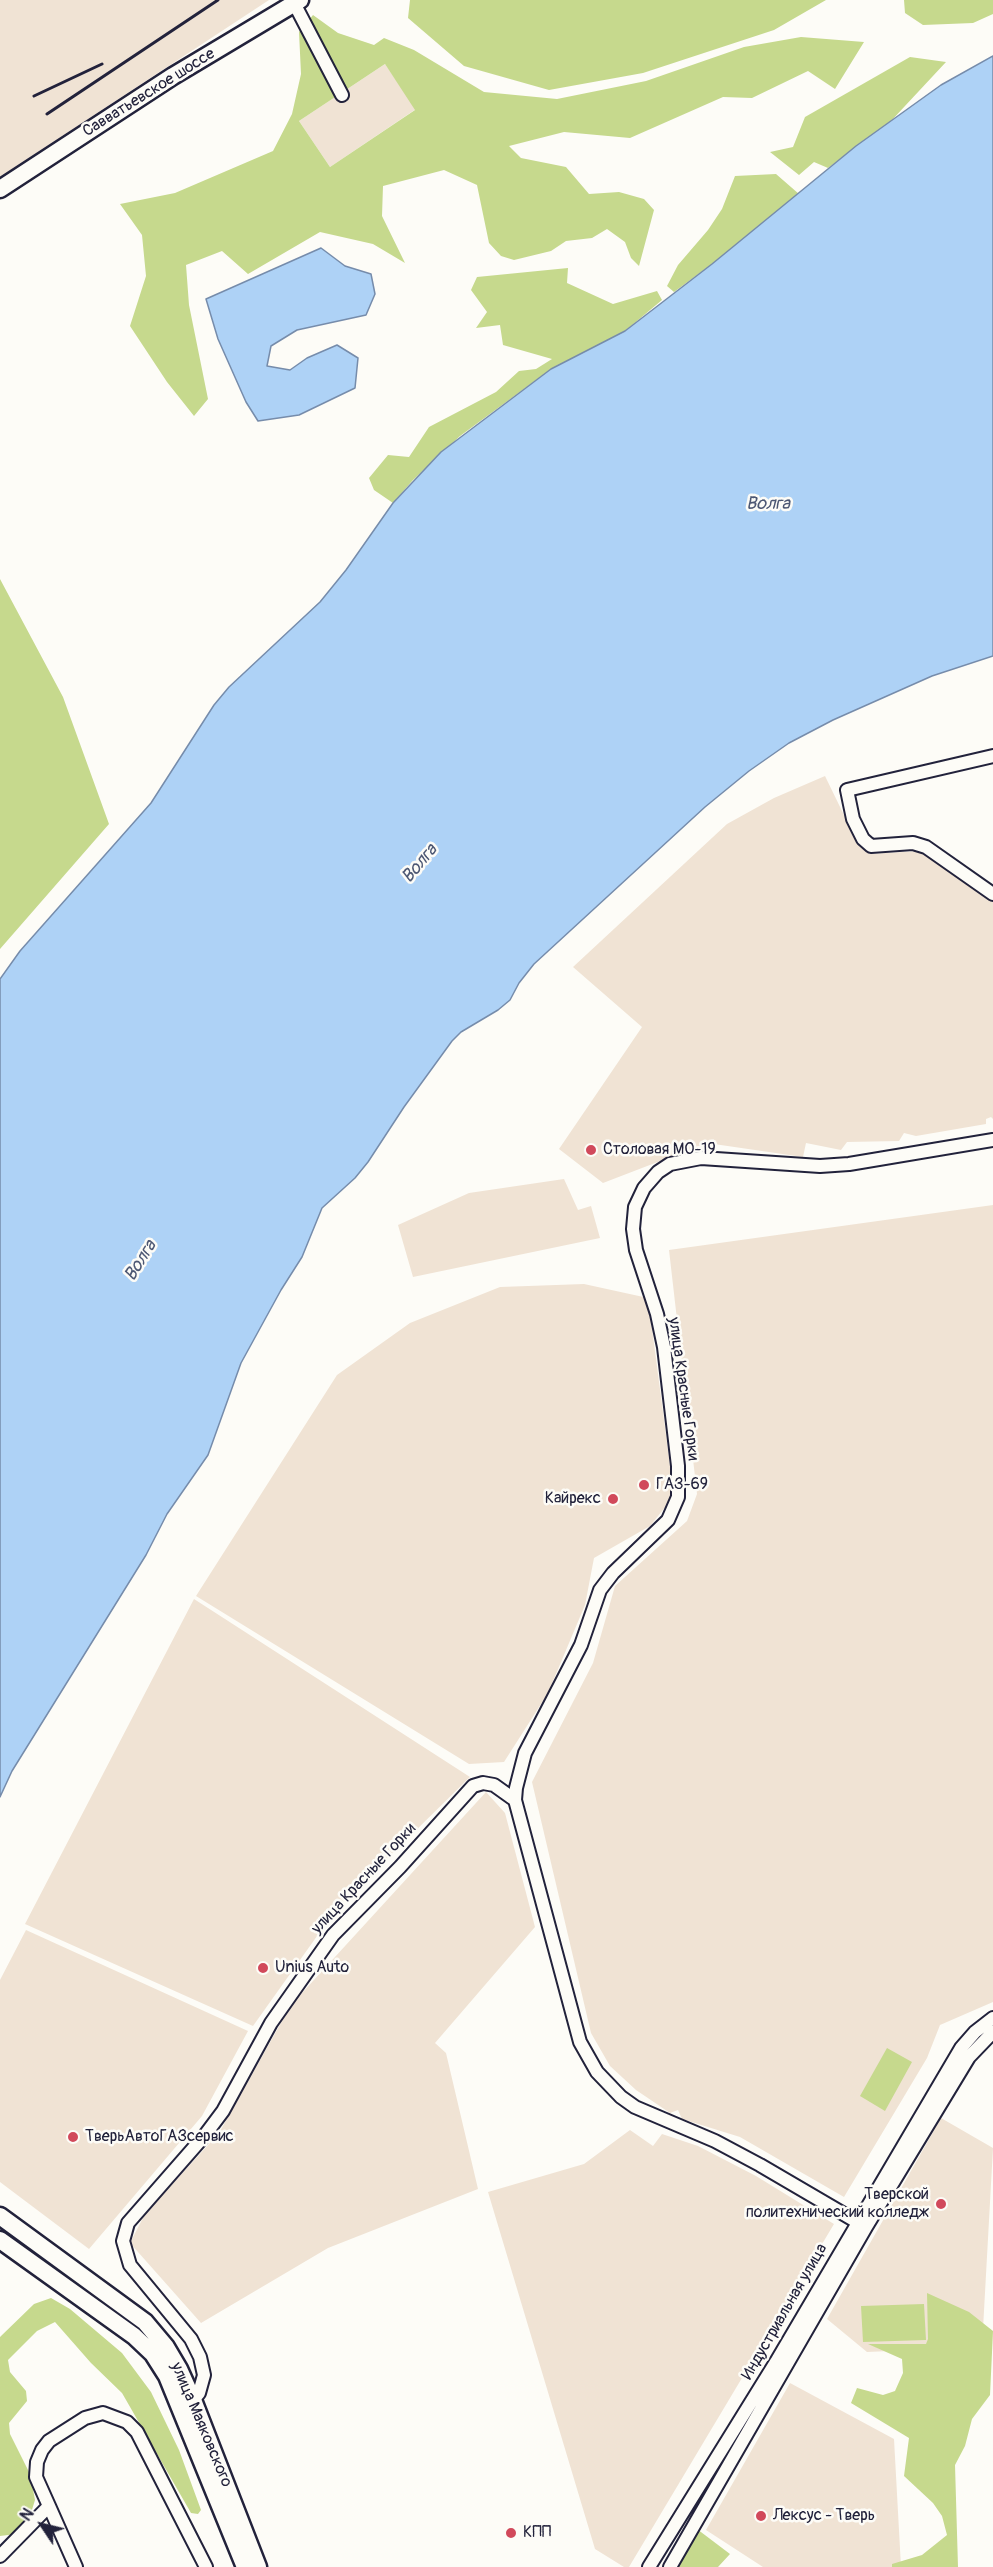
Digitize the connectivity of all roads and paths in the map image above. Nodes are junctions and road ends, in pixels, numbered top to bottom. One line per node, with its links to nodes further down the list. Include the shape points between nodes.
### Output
1 (297, 1): 2 (street); 3 (main road, Савватьевское шоссе)
2 (342, 94)
3 (0, 189)
4 (993, 756): 5 (street, via 847,790 853,819 871,846 919,845)
5 (993, 894)
6 (993, 1140): 7 (street, улица Красные Горки, via 820,1166 716,1158 670,1164 650,1179 635,1207 633,1228 664,1347 678,1466 676,1503 664,1524 600,1590 582,1645 527,1747)
7 (516, 1800): 11 (street, улица Красные Горки, via 580,2042 597,2072 635,2107 716,2141); 13 (street, улица Красные Горки, via 494,1785 473,1786 333,1935 271,2023 205,2135 128,2223 123,2241 130,2265 191,2339 200,2357 204,2375)
8 (993, 2018): 11 (street, Индустриальная улица, via 961,2048)
9 (993, 2032): 11 (street, Индустриальная улица, via 969,2057)
10 (0, 2216): 13 (main road, улица Маяковского, via 145,2322 171,2354)
11 (862, 2224): 20 (street, Индустриальная улица); 21 (street, Индустриальная улица)
12 (0, 2240): 18 (main road, улица Маяковского, via 134,2336 153,2354 167,2376)
13 (193, 2400): 19 (main road, улица Маяковского)
14 (49, 2506): 15 (street); 16 (street); 17 (street, via 36,2477 37,2462 49,2441 93,2414 103,2413 127,2422 137,2432)
15 (0, 2556)
16 (76, 2567)
17 (206, 2567)
18 (245, 2567)
19 (258, 2567)
20 (649, 2567)
21 (670, 2567)

